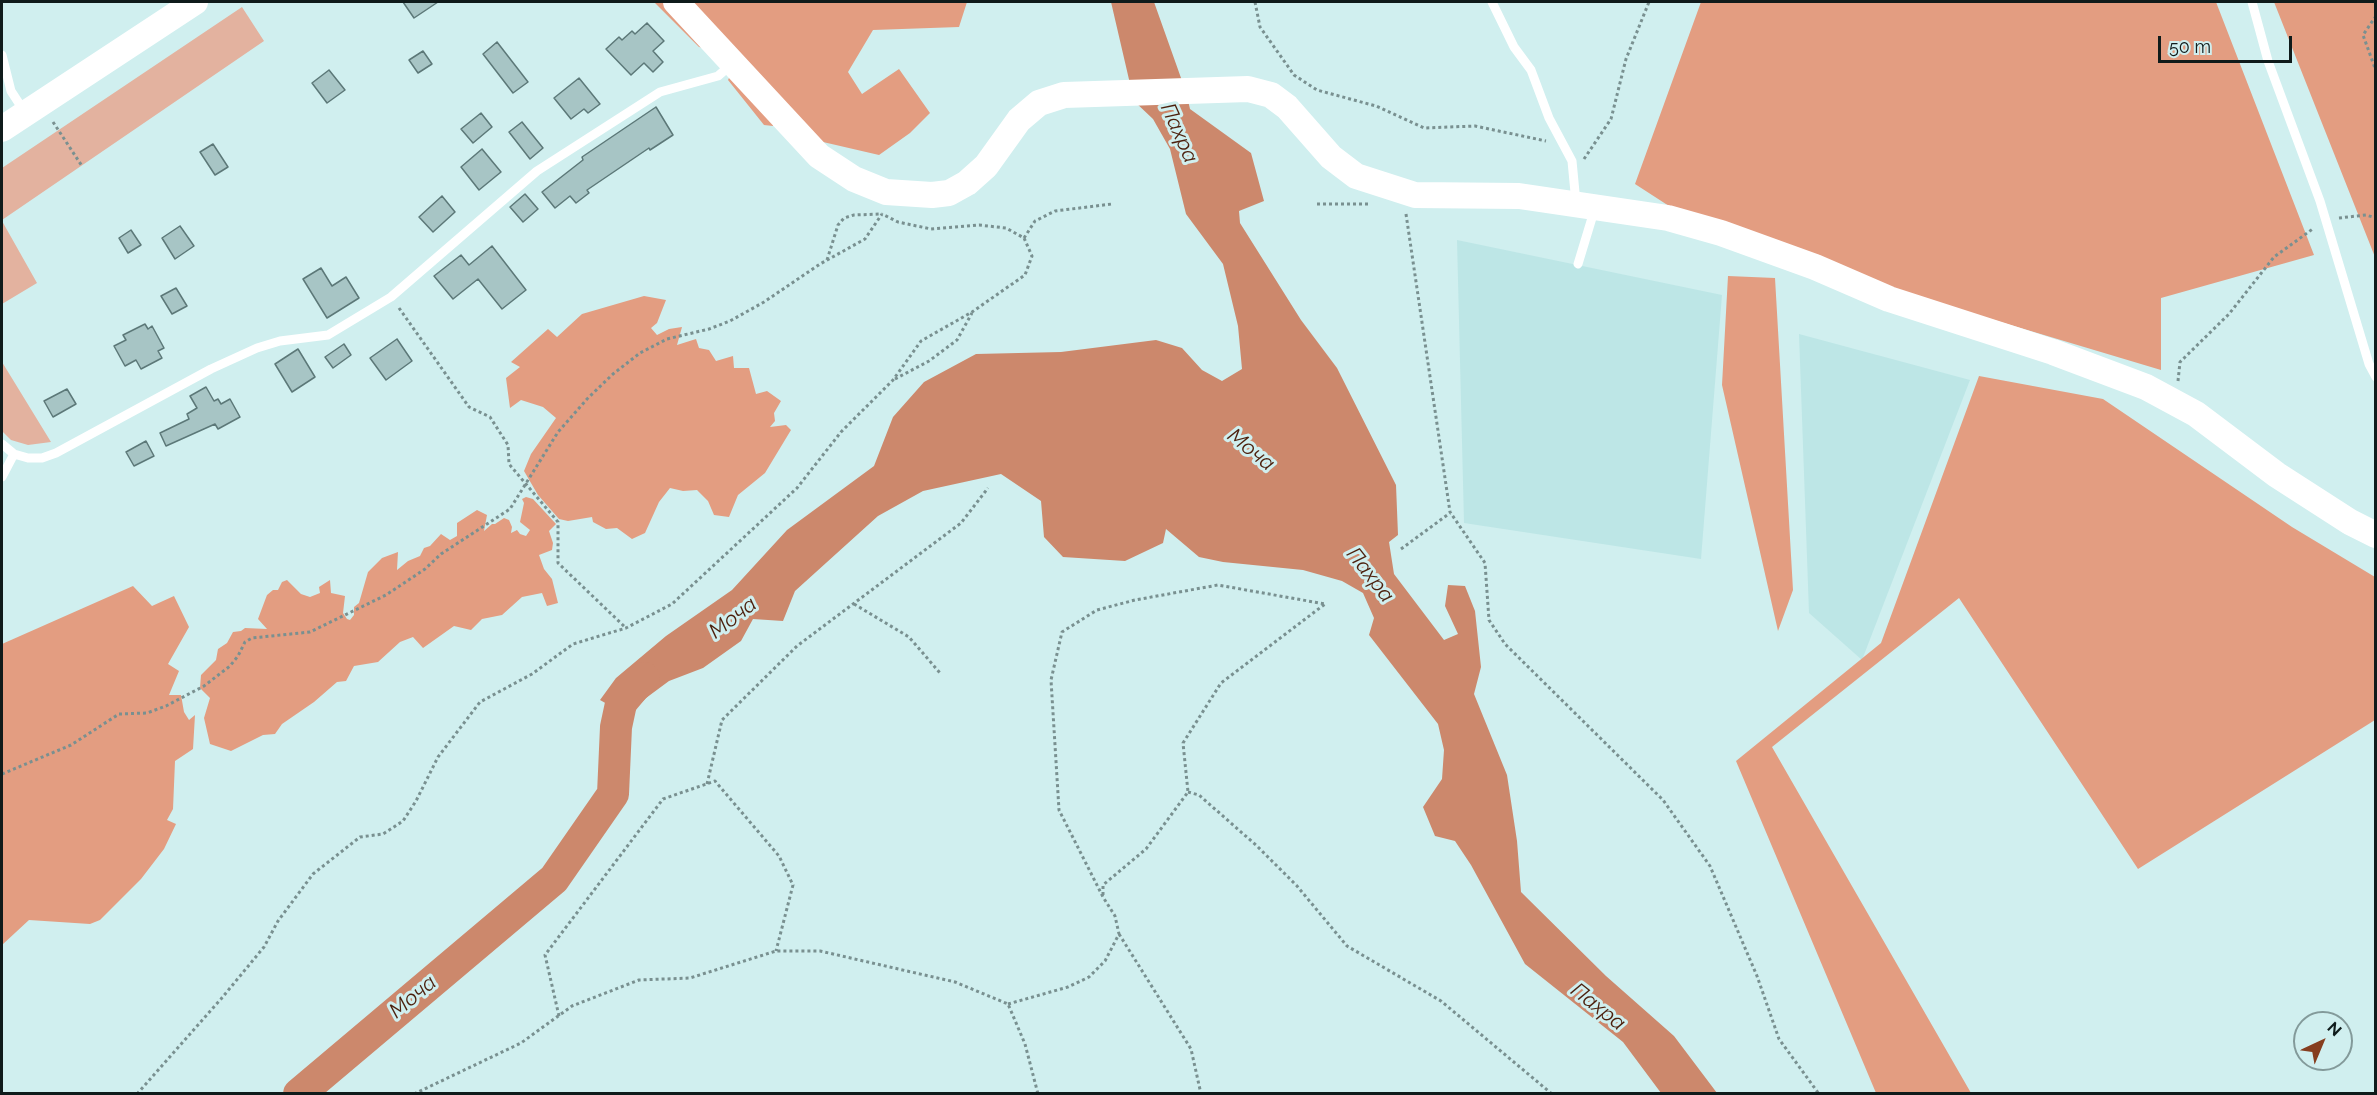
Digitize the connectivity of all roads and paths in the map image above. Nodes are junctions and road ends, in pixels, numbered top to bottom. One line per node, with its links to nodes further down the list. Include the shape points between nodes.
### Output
1 (195, 2): 11 (main road)
2 (676, 2): 9 (main road)
3 (1255, 2): 13 (path, via 1260,27 1294,75 1317,90 1376,106 1424,128 1475,126)
4 (1491, 2): 13 (lane, via 1531,70)
5 (1649, 2): 15 (path, via 1626,58 1611,119)
6 (2252, 2): 22 (lane, via 2268,61)
7 (2376, 16): 10 (path, via 2363,35)
8 (2, 55): 11 (lane, via 11,91)
9 (732, 63): 16 (main road, via 819,156); 26 (lane, via 718,76 660,92 537,171)
10 (2376, 71)
11 (32, 108): 12 (main road); 14 (path)
12 (2, 129)
13 (1563, 144): 15 (lane)
14 (82, 166)
15 (1582, 196): 16 (main road, via 1415,195 1356,176 1331,157 1287,107 1270,95 1248,89 1064,95 1039,103 1019,120 986,166 967,183 949,192); 25 (lane); 30 (main road, via 1721,233 1889,299 2053,352 2146,387)
16 (884, 203): 23 (path, via 898,222 931,229 979,225 1006,228); 24 (path, via 865,239); 24 (path, via 844,218)
17 (1112, 204): 23 (path, via 1055,211 1035,220)
18 (1317, 204): 19 (path)
19 (1371, 204)
20 (1404, 204): 36 (path)
21 (2376, 218): 22 (path, via 2366,215)
22 (2325, 220): 28 (lane); 30 (path, via 2274,257 2229,314 2180,362)
23 (1024, 238): 27 (path, via 1032,256 1025,275)
24 (827, 260): 34 (path, via 730,321 667,339 640,352 587,399 558,432)
25 (1578, 264)
26 (391, 297): 32 (lane, via 328,335 280,341 211,369 56,453 42,458); 34 (path, via 469,407 490,417 508,445 509,464)
27 (972, 312): 29 (path, via 921,341); 29 (path, via 957,340)
28 (2376, 377)
29 (893, 380): 40 (path, via 841,432 797,488 724,556 672,604)
30 (2175, 403): 37 (main road, via 2196,414 2277,475)
31 (2, 444): 32 (lane)
32 (14, 454): 33 (lane)
33 (2, 477)
34 (525, 484): 40 (path, via 558,522 558,563); 42 (path, via 510,509 378,599 309,632 252,638 245,642 230,666 204,686 147,713 119,714 71,745)
35 (988, 488): 39 (path, via 961,523)
36 (1450, 512): 38 (path); 55 (path, via 1485,563 1489,620 1504,644 1663,800 1710,866 1779,1039)
37 (2376, 535)
38 (1401, 549)
39 (854, 604): 41 (path, via 909,637); 43 (path, via 797,646 722,720)
40 (626, 628): 50 (path, via 573,644 532,674 480,702 438,757 403,820 382,834 360,837 313,874 264,947)
41 (939, 673)
42 (2, 774)
43 (707, 784): 47 (path, via 715,782 779,856 793,885); 49 (path, via 663,800 545,955)
44 (1188, 792): 45 (path, via 1146,849 1103,885); 45 (path, via 1183,743 1221,683 1325,604 1218,585 1097,610 1062,632 1051,680 1059,810); 54 (path, via 1199,795 1257,846 1347,946 1441,1001)
45 (1103, 897): 46 (path, via 1115,916)
46 (1119, 934): 48 (path, via 1105,961 1089,976); 53 (path, via 1191,1049)
47 (776, 951): 48 (path, via 820,951 842,956 955,982); 49 (path, via 690,978 639,980 572,1006)
48 (1008, 1004): 52 (path, via 1025,1044)
49 (558, 1016): 51 (path, via 521,1043)
50 (138, 1094)
51 (414, 1094)
52 (1038, 1094)
53 (1201, 1094)
54 (1552, 1094)
55 (1819, 1094)

